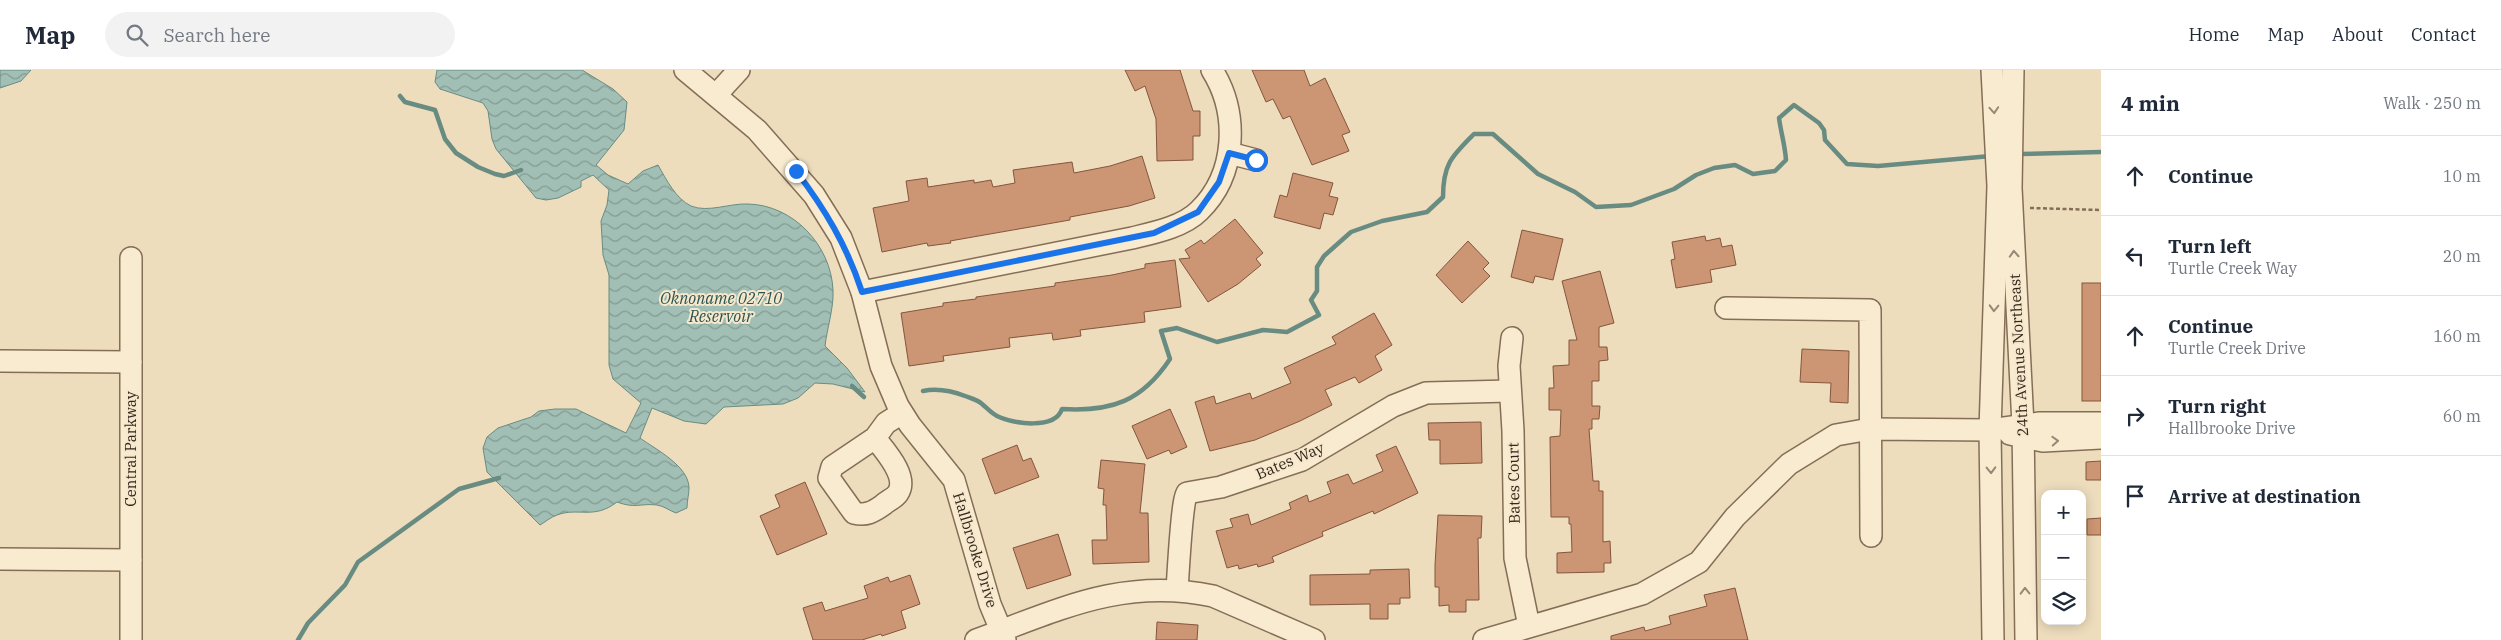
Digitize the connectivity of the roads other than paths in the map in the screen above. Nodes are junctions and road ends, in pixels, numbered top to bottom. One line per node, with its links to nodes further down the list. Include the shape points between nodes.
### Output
1 (685, 70): 6 (street, Hallbrooke Drive)
2 (739, 70): 6 (street)
3 (1212, 70): 8 (street, via 1227,100)
4 (1992, 70): 7 (street, 24th Avenue Northeast, one-way to 7)
5 (2013, 70): 7 (street, 24th Avenue Northeast)
6 (716, 95): 12 (street, Hallbrooke Drive, via 758,130 814,194 841,238)
7 (2004, 149): 10 (street, 24th Avenue Northeast)
8 (1229, 153): 9 (street); 12 (street, via 1209,199 1193,215 1154,233)
9 (1256, 160)
10 (2007, 195): 21 (street, 24th Avenue Northeast, one-way to 21); 22 (street, 24th Avenue Northeast, one-way to 10)
11 (131, 258): 16 (street, Central Parkway)
12 (862, 292): 18 (street, Hallbrooke Drive, via 881,366)
13 (1726, 308): 20 (street, via 1870,310)
14 (1512, 338): 17 (street, Bates Court)
15 (0, 361): 16 (street)
16 (131, 362): 27 (street, Central Parkway)
17 (1510, 392): 28 (street, Bates Way, via 1414,396 1302,460 1221,487 1186,493 1182,505); 29 (street, Bates Court, via 1515,558)
18 (902, 413): 23 (street, via 886,423); 31 (street, Hallbrooke Drive, via 954,480 990,604)
19 (2101, 423): 22 (street, via 2040,423)
20 (1870, 429): 21 (street); 25 (street); 29 (street, via 1836,435 1789,464 1735,517 1699,562 1642,594)
21 (1990, 430): 22 (street); 36 (street, 24th Avenue Northeast, one-way to 36)
22 (2023, 431): 24 (street, one-way to 24, via 2043,442); 37 (street, 24th Avenue Northeast, one-way to 22)
23 (875, 438)
24 (2101, 438)
25 (1871, 536)
26 (0, 559): 27 (street)
27 (131, 560): 32 (street, Central Parkway)
28 (1177, 590): 30 (street, via 1213,596); 31 (street, via 1134,590 1099,596)
29 (1529, 626): 35 (street)
30 (1279, 633): 34 (street)
31 (1003, 636): 33 (street)
32 (131, 640)
33 (976, 640)
34 (1314, 640)
35 (1484, 640)
36 (1993, 640)
37 (2026, 640)

